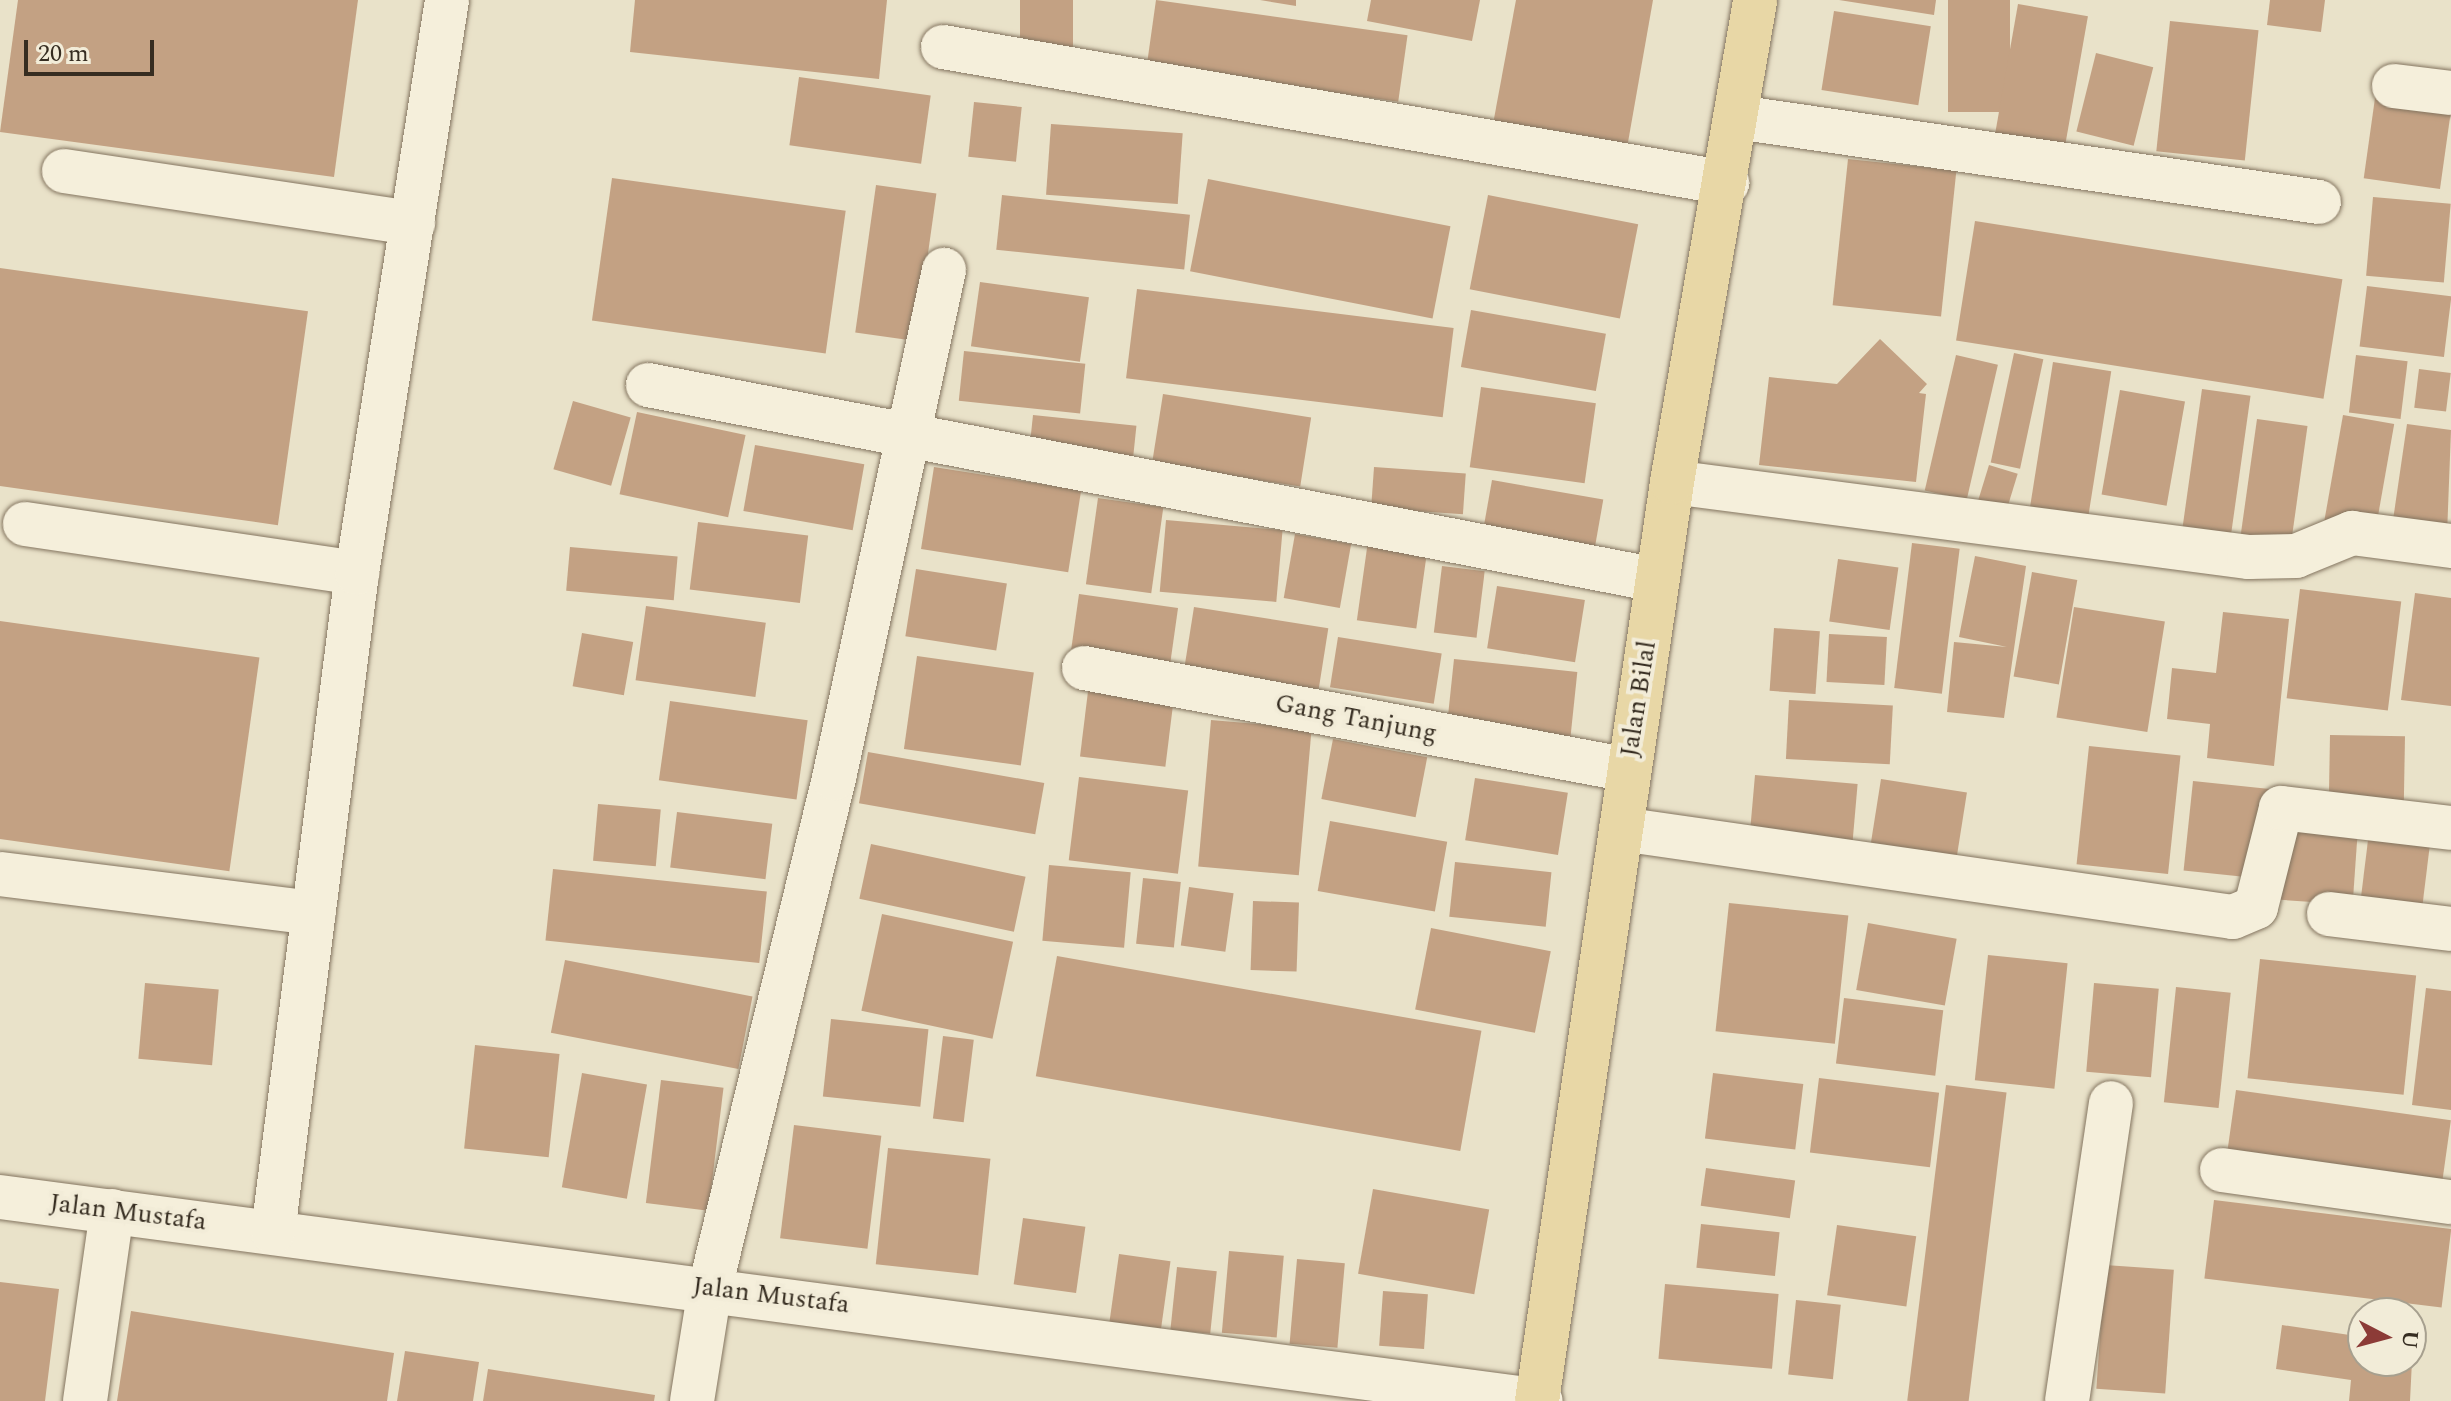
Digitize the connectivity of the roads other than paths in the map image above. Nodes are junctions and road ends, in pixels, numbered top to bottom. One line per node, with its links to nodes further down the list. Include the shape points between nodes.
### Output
1 (447, 0): 10 (street)
2 (1755, 0): 6 (main road, Jalan Bilal)
3 (943, 47): 8 (street)
4 (2394, 86): 5 (street)
5 (2451, 93)
6 (1737, 117): 8 (main road, Jalan Bilal); 9 (street)
7 (64, 171): 10 (street)
8 (1727, 183): 14 (main road, Jalan Bilal)
9 (2319, 202)
10 (413, 223): 17 (street)
11 (944, 270): 13 (street)
12 (648, 385): 13 (street)
13 (908, 431): 18 (street); 33 (street, via 830,793)
14 (1672, 482): 16 (street, via 2249,557 2296,556 2338,537 2366,533); 18 (main road, Jalan Bilal)
15 (25, 524): 17 (street)
16 (2451, 546)
17 (357, 573): 24 (street)
18 (1657, 580): 20 (main road, Jalan Bilal)
19 (1084, 668): 20 (street, Gang Tanjung)
20 (1629, 770): 22 (main road, Jalan Bilal)
21 (2451, 828): 22 (street, via 2281,808 2256,907 2233,917)
22 (1621, 829): 36 (main road, Jalan Bilal)
23 (0, 874): 24 (street)
24 (314, 913): 32 (street)
25 (2329, 914): 26 (street)
26 (2451, 929)
27 (2111, 1103): 37 (street)
28 (2222, 1170): 30 (street)
29 (0, 1197): 31 (street, Jalan Mustafa)
30 (2451, 1202)
31 (112, 1211): 32 (street, Jalan Mustafa); 34 (street)
32 (273, 1232): 33 (street, Jalan Mustafa)
33 (710, 1288): 35 (street); 36 (street, Jalan Mustafa)
34 (85, 1401)
35 (692, 1401)
36 (1539, 1401)
37 (2067, 1401)

